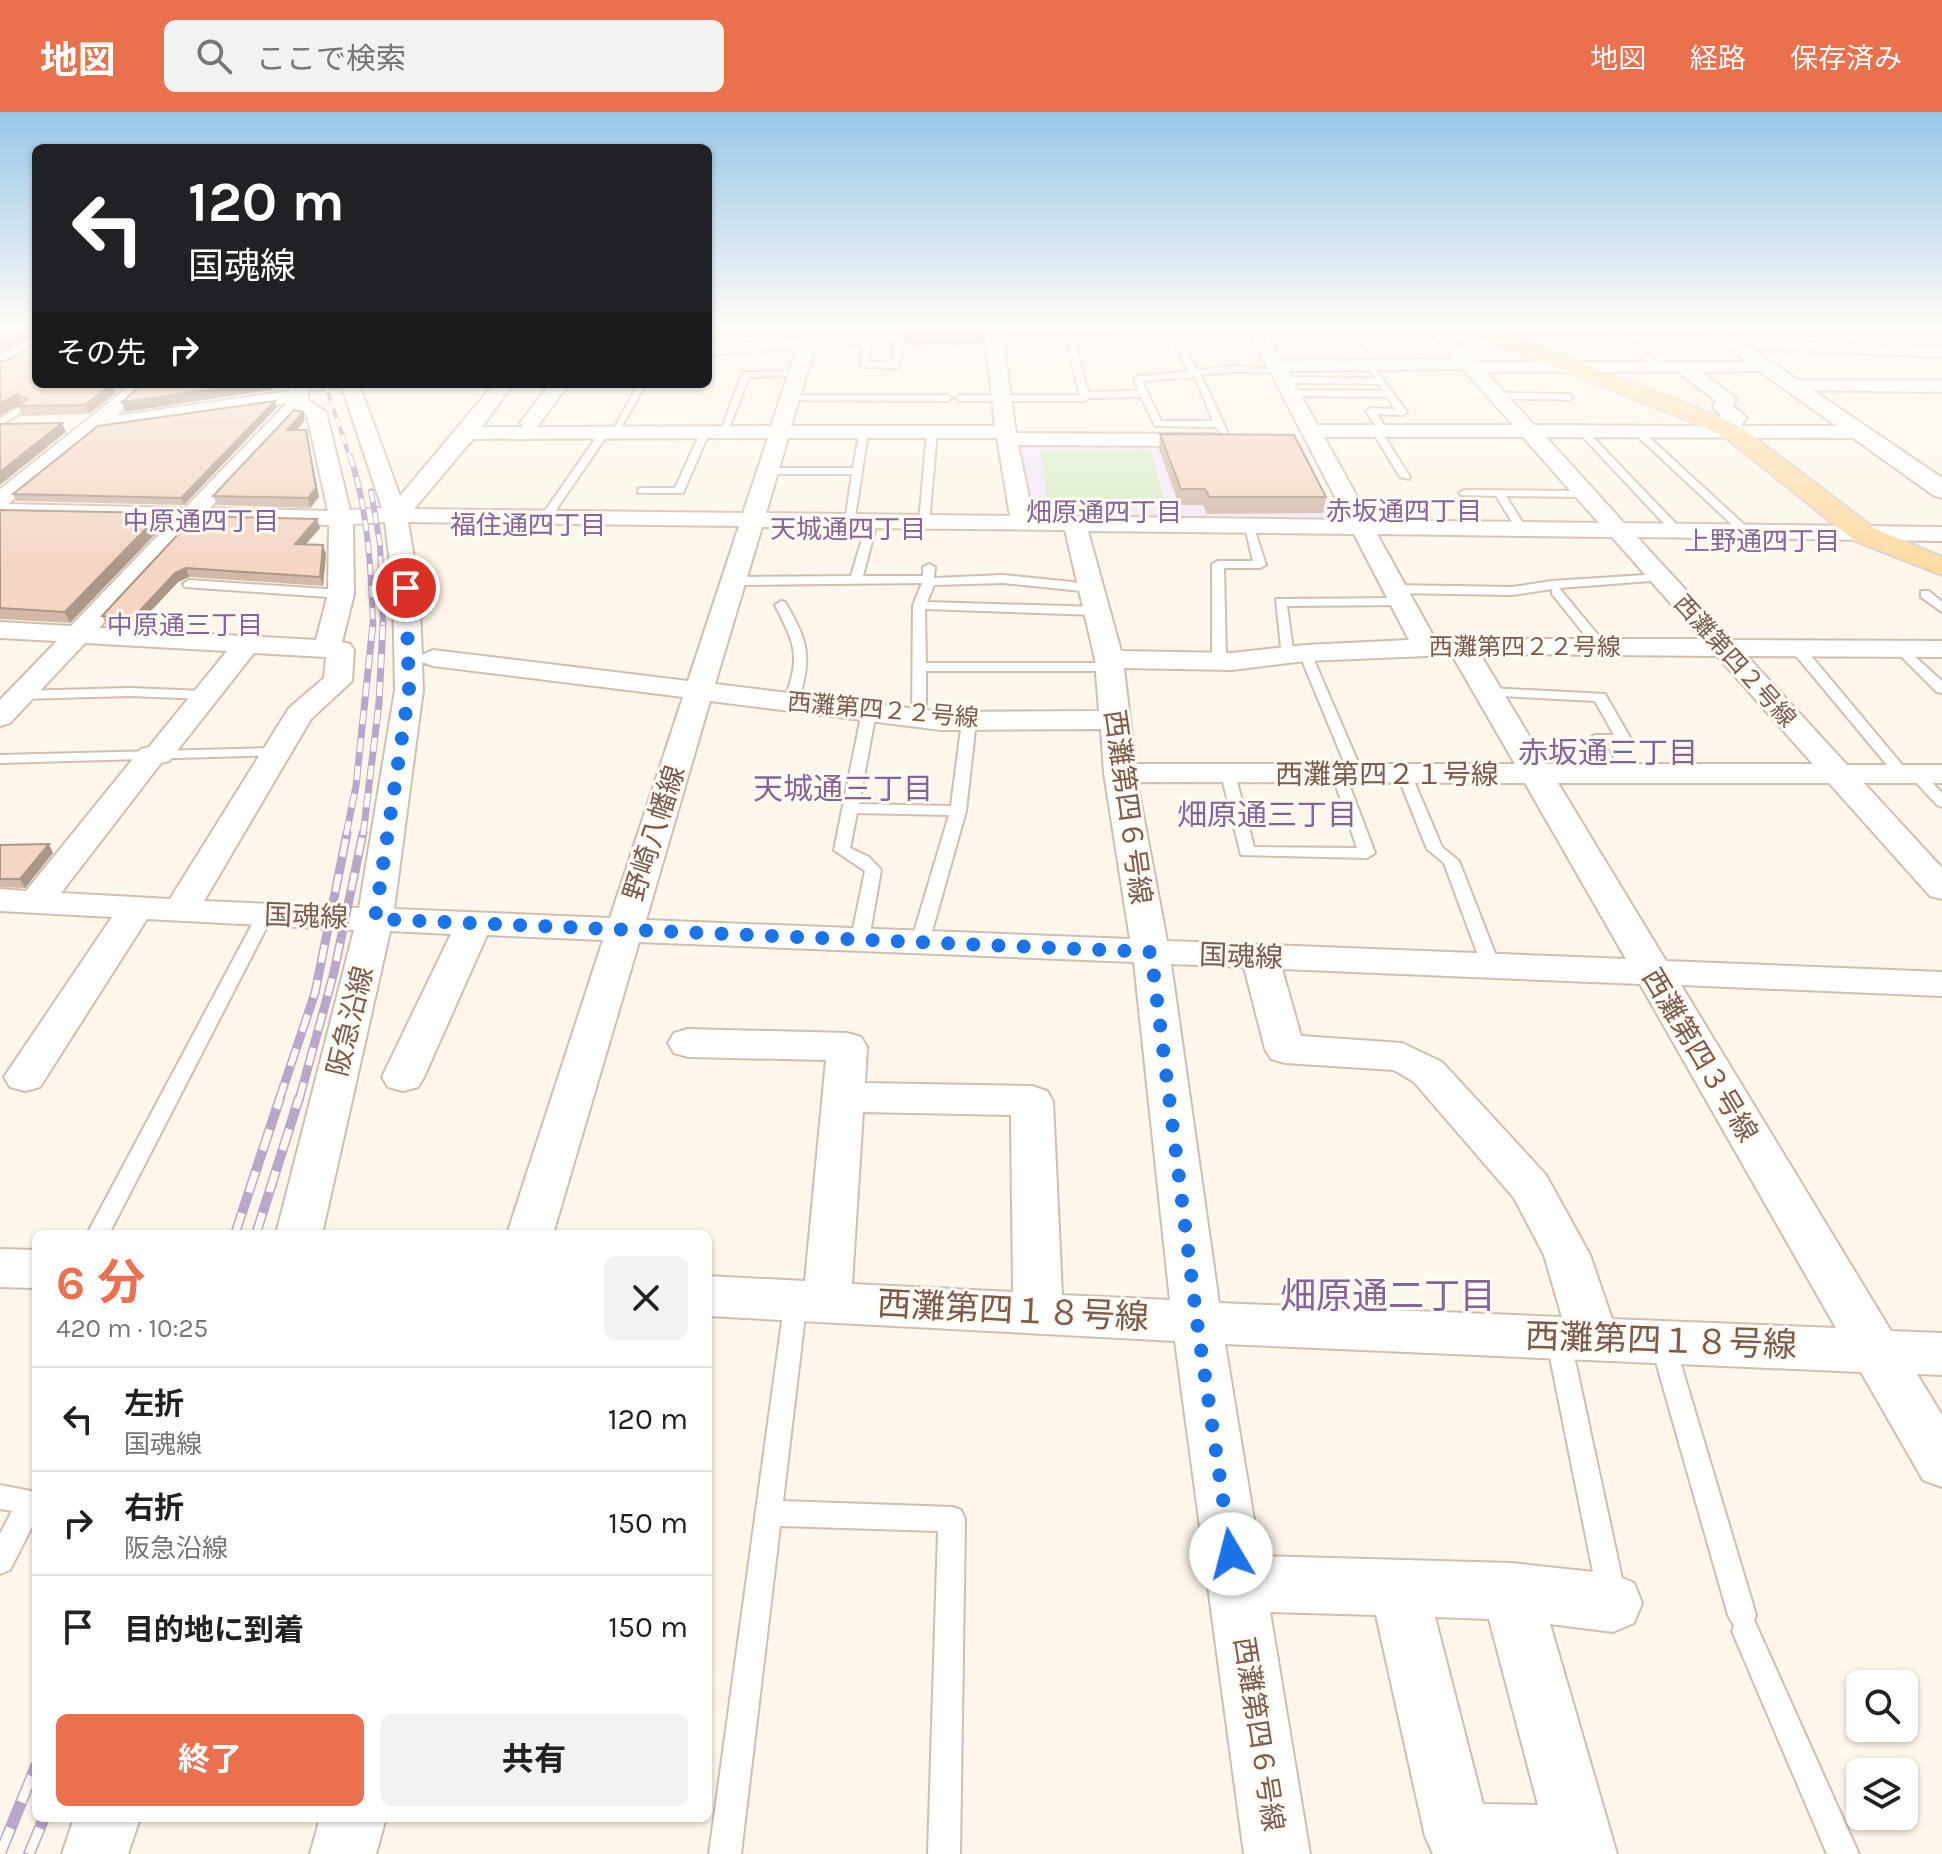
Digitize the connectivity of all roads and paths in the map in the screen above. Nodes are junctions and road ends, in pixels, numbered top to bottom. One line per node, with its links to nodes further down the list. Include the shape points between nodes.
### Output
1 (115, 406): 24 (street)
2 (211, 406): 24 (street)
3 (288, 406): 51 (street)
4 (311, 406): 53 (street)
5 (357, 406): 52 (street, 阪急沿線)
6 (487, 406): 34 (street)
7 (543, 406): 21 (street)
8 (627, 406): 36 (lane)
9 (728, 406): 35 (lane)
10 (787, 406): 30 (street, 野崎八幡線)
11 (1003, 406): 37 (street)
12 (1150, 406): 38 (lane, via 1158,424)
13 (1213, 406): 38 (lane)
14 (1298, 406): 39 (street, 西灘第四３号線)
15 (1398, 406): 26 (lane, via 1402,412 1371,411)
16 (1507, 406): 27 (street, 西灘第四２号線)
17 (1672, 406): 25 (main road)
18 (1723, 406): 25 (street, via 1737,418)
19 (1822, 406): 33 (street)
20 (27, 416): 22 (street)
21 (530, 423)
22 (0, 424)
23 (63, 424): 24 (street)
24 (93, 424): 49 (street)
25 (1721, 426): 29 (street); 33 (street); 67 (main road)
26 (1380, 431): 27 (street); 39 (street); 43 (lane)
27 (1530, 431): 28 (street); 48 (street, 西灘第四２号線)
28 (1582, 431): 29 (street); 64 (lane)
29 (1637, 431): 65 (lane)
30 (779, 432): 31 (street); 35 (street); 41 (street, 野崎八幡線)
31 (863, 432): 32 (street); 42 (lane)
32 (932, 432): 37 (street); 57 (lane)
33 (1859, 432): 44 (street)
34 (467, 433): 36 (street); 52 (street)
35 (713, 433): 36 (street); 45 (lane, via 679,491)
36 (608, 434): 54 (lane)
37 (1007, 435): 38 (street); 58 (street)
38 (1228, 435)
39 (1314, 436): 40 (street); 61 (street, 西灘第四３号線)
40 (1287, 441)
41 (768, 471): 42 (lane); 55 (street, 野崎八幡線)
42 (857, 471): 56 (lane)
43 (1405, 477)
44 (1942, 490)
45 (642, 491)
46 (1464, 493): 47 (lane)
47 (1499, 493): 48 (lane); 62 (lane)
48 (1585, 494): 63 (street, 西灘第四２号線)
49 (0, 500)
50 (0, 511): 51 (street)
51 (190, 513): 53 (street); 83 (street)
52 (396, 515): 53 (street); 54 (street); 128 (street, 阪急沿線, via 406,588 409,690)
53 (341, 518): 75 (street)
54 (545, 518): 55 (street)
55 (751, 520): 56 (street); 72 (street, 野崎八幡線)
56 (861, 522): 57 (street); 71 (lane)
57 (924, 523): 58 (street)
58 (1023, 524): 59 (street)
59 (1075, 524): 60 (street); 78 (street, 西灘第四６号線)
60 (1248, 525): 61 (street); 94 (lane, via 1260,565 1218,564)
61 (1361, 526): 62 (street); 77 (street, 西灘第四３号線)
62 (1521, 528): 63 (street)
63 (1616, 529): 64 (street); 70 (street, 西灘第四２号線)
64 (1676, 530): 65 (street)
65 (1746, 532): 67 (street)
66 (1942, 534): 67 (street)
67 (1865, 535): 68 (main road)
68 (1942, 567)
69 (928, 576): 71 (lane); 78 (lane, via 1003,579); 80 (lane)
70 (1660, 578): 77 (lane); 87 (street, 西灘第四２号線)
71 (856, 579): 72 (lane)
72 (733, 581): 98 (street, 野崎八幡線)
73 (189, 584): 75 (lane)
74 (1556, 591): 86 (lane)
75 (341, 594): 89 (street)
76 (1925, 594): 81 (lane)
77 (1398, 596): 85 (street, 西灘第四３号線); 92 (lane, via 1280,602)
78 (1094, 600): 80 (lane); 95 (street, 西灘第四６号線)
79 (781, 605): 102 (lane, via 803,645 803,667)
80 (919, 605): 96 (lane)
81 (1942, 608)
82 (0, 630): 83 (street)
83 (70, 636): 84 (street); 100 (street)
84 (246, 645): 89 (street); 101 (street)
85 (1443, 647): 86 (street, 西灘第四２２号線); 92 (street, 西灘第四２２号線); 99 (street, 西灘第四３号線)
86 (1602, 647): 87 (street, 西灘第四２２号線)
87 (1723, 647): 88 (street, 西灘第四２２号線); 117 (street, 西灘第四２号線)
88 (1797, 648): 90 (street, 西灘第四２２号線); 118 (lane)
89 (327, 649): 108 (street, via 340,650 338,681 299,714)
90 (1902, 649): 91 (street, 西灘第四２２号線); 97 (lane)
91 (1942, 649)
92 (1297, 655): 94 (street, 西灘第四２２号線); 113 (lane)
93 (433, 658): 98 (street, 西灘第四２２号線)
94 (1219, 661): 95 (street, 西灘第四２２号線)
95 (1109, 663): 96 (lane); 106 (street, 西灘第四６号線)
96 (922, 667): 105 (lane)
97 (1942, 689)
98 (701, 691): 102 (street, 西灘第四２２号線); 130 (street, 野崎八幡線)
99 (1488, 692): 115 (street, 西灘第四３号線); 116 (lane, via 1600,697 1624,739 1595,739)
100 (20, 695): 101 (lane); 104 (street)
101 (205, 695): 109 (street)
102 (791, 702): 103 (street, 西灘第四２２号線)
103 (869, 712): 105 (street, 西灘第四２２号線); 120 (lane)
104 (0, 717)
105 (919, 718): 107 (street, 西灘第四２２号線)
106 (1115, 720): 107 (street, 西灘第四２２号線); 111 (street, 西灘第四６号線)
107 (969, 721): 121 (lane)
108 (276, 752): 109 (lane); 126 (street)
109 (155, 755): 110 (lane); 124 (street)
110 (0, 759)
111 (1120, 773): 112 (street, 西灘第四２１号線); 133 (street, 西灘第四６号線)
112 (1228, 774): 113 (street, 西灘第四２１号線); 113 (lane, via 1247,852 1367,853)
113 (1347, 774): 114 (street, 西灘第四２１号線)
114 (1404, 774): 115 (street, 西灘第四２１号線); 135 (lane, via 1435,849 1451,861)
115 (1536, 774): 116 (street, 西灘第四２１号線); 136 (street, 西灘第四３号線)
116 (1614, 774): 117 (street, 西灘第四２１号線)
117 (1839, 774): 118 (street, 西灘第四２１号線); 122 (street, 西灘第四２号線)
118 (1920, 774): 119 (lane)
119 (1942, 802)
120 (850, 808): 121 (lane); 131 (lane, via 842,850 873,870)
121 (958, 811): 132 (lane)
122 (1942, 889)
123 (0, 900): 124 (street, 国魂線)
124 (36, 902): 125 (street, 国魂線)
125 (123, 907): 126 (street, 国魂線); 139 (street)
126 (181, 910): 127 (street, 国魂線)
127 (265, 915): 128 (street, 国魂線); 142 (lane)
128 (375, 919): 129 (street, 国魂線); 143 (street, 阪急沿線)
129 (474, 923): 130 (street, 国魂線); 140 (street)
130 (623, 928): 131 (street, 国魂線); 144 (street, 野崎八幡線)
131 (860, 939): 132 (street, 国魂線)
132 (920, 942): 133 (street, 国魂線)
133 (1151, 952): 134 (street, 国魂線); 150 (street, 西灘第四６号線)
134 (1260, 957): 135 (street, 国魂線); 151 (street, via 1285,1049 1402,1057 1415,1064 1428,1072 1530,1187 1567,1255)
135 (1491, 966): 136 (street, 国魂線)
136 (1651, 972): 137 (street, 国魂線); 153 (street, 西灘第四３号線)
137 (1942, 984)
138 (688, 1043): 141 (street, via 847,1047)
139 (25, 1077)
140 (403, 1077)
141 (843, 1097): 148 (street); 149 (street, via 1032,1101)
142 (100, 1230)
143 (300, 1230)
144 (531, 1230)
145 (0, 1268): 146 (street)
146 (32, 1269)
147 (712, 1296): 148 (street, 西灘第四１８号線)
148 (811, 1300): 149 (street, 西灘第四１８号線); 157 (lane)
149 (1038, 1313): 150 (street, 西灘第四１８号線)
150 (1197, 1322): 151 (street, 西灘第四１８号線); 159 (street, 西灘第四６号線)
151 (1576, 1338): 152 (street, 西灘第四１８号線); 162 (lane)
152 (1662, 1341): 153 (street, 西灘第四１８号線); 171 (lane, via 1744,1623)
153 (1875, 1350): 154 (street, 西灘第四１８号線); 155 (street, 西灘第四３号線)
154 (1942, 1354)
155 (1942, 1463)
156 (0, 1497): 158 (lane, via 31,1502)
157 (769, 1513): 168 (lane); 169 (lane, via 952,1519)
158 (0, 1561)
159 (1236, 1583): 160 (street); 170 (street, 西灘第四６号線)
160 (1398, 1587): 161 (street); 165 (street, via 1458,1836)
161 (1511, 1591): 162 (street); 165 (street)
162 (1613, 1603)
163 (106, 1822): 166 (street)
164 (352, 1822): 167 (street)
165 (1582, 1846)
166 (95, 1854)
167 (343, 1854)
168 (725, 1854)
169 (944, 1854)
170 (1277, 1854)
171 (1843, 1854)

